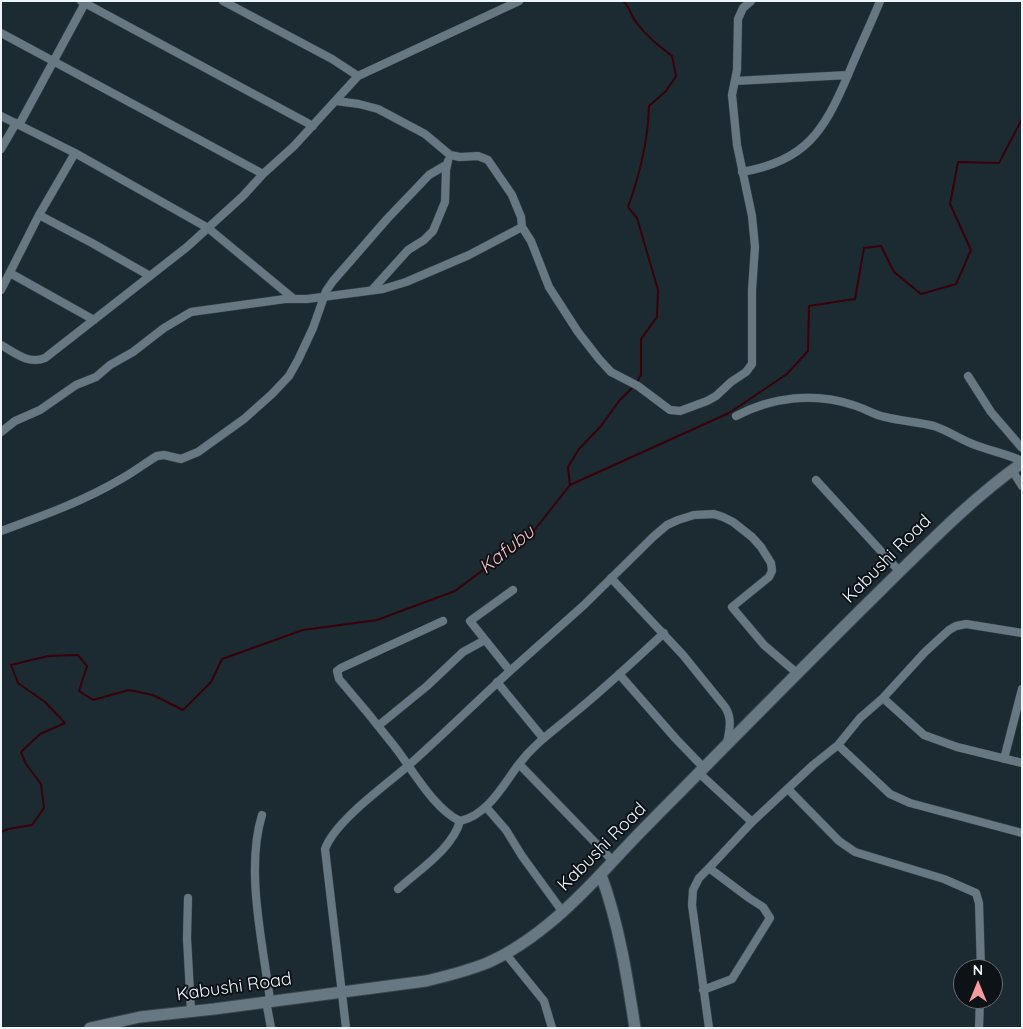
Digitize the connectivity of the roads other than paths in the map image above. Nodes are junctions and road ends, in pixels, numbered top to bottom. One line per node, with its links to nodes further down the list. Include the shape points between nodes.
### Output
1 (223, 1): 9 (street)
2 (519, 1): 9 (street)
3 (751, 1): 10 (street, via 738,19)
4 (880, 1): 8 (street)
5 (83, 2): 7 (street); 14 (street)
6 (1, 33): 7 (street)
7 (53, 61): 13 (street); 20 (street)
8 (848, 75): 10 (street); 19 (street, via 824,124 801,148 770,166)
9 (358, 76): 11 (street)
10 (735, 80): 19 (street, via 733,102)
11 (336, 101): 14 (street); 17 (street, via 378,109 425,134)
12 (1, 116): 13 (street)
13 (17, 124): 15 (street); 16 (street)
14 (313, 126): 20 (street)
15 (1, 149)
16 (74, 153): 21 (street); 23 (street)
17 (450, 155): 18 (street); 22 (street, via 478,156 488,160 512,195)
18 (446, 165): 27 (street, via 445,202 433,231 403,255); 28 (street, via 429,175 387,219 333,281)
19 (742, 172): 22 (street, via 755,247 752,364 707,402 680,411 670,410 611,372 599,359 549,287)
20 (263, 174): 23 (street)
21 (39, 216): 24 (street); 25 (street)
22 (522, 227): 27 (street, via 469,255 406,282)
23 (208, 228): 25 (street); 29 (street)
24 (10, 273): 26 (street); 30 (street)
25 (150, 276): 30 (street)
26 (1, 290)
27 (372, 290): 28 (street)
28 (324, 297): 29 (street); 40 (street, via 289,376 272,394 209,445 182,459 157,456 102,489)
29 (294, 299): 34 (street, via 192,312 96,377 76,385)
30 (94, 320): 31 (street, via 37,361)
31 (1, 345)
32 (968, 376): 35 (street, via 991,412)
33 (736, 416): 36 (street, via 778,400 819,398 854,405 884,417 934,426 973,445)
34 (1, 432)
35 (1022, 448)
36 (1022, 462): 37 (main road, Kabushi Road)
37 (1012, 470): 39 (street); 41 (main road, Kabushi Road, via 944,527)
38 (816, 480): 41 (street)
39 (1022, 486)
40 (1, 532)
41 (900, 572): 50 (main road, Kabushi Road)
42 (611, 578): 45 (street); 48 (street); 50 (street, via 667,525 694,515 723,517 752,537 761,547 772,571 770,577 732,607 764,644)
43 (513, 590): 47 (street, via 470,621)
44 (444, 621): 54 (street, via 337,671 339,679)
45 (664, 633): 49 (street); 56 (street, via 729,714)
46 (1022, 634): 53 (street, via 966,624 956,626 925,652)
47 (485, 640): 48 (street); 54 (street, via 463,652)
48 (510, 671): 51 (street)
49 (620, 674): 55 (street); 62 (street)
50 (798, 674): 56 (main road, Kabushi Road)
51 (497, 682): 55 (street); 61 (street)
52 (1022, 690): 58 (street)
53 (883, 698): 57 (street, via 860,718); 58 (street, via 924,735)
54 (378, 726): 61 (street)
55 (543, 738): 60 (street)
56 (727, 745): 62 (main road, Kabushi Road)
57 (838, 745): 63 (street); 68 (street, via 890,794 910,803)
58 (1004, 759): 59 (street)
59 (1022, 763)
60 (519, 764): 64 (street); 69 (street)
61 (408, 766): 66 (street, via 450,817); 78 (street, via 357,809 328,840 325,849)
62 (702, 770): 67 (street); 69 (main road, Kabushi Road)
63 (788, 788): 67 (street); 76 (street, via 839,841 855,852 976,893)
64 (486, 807): 66 (street); 74 (street, via 506,830)
65 (262, 815): 79 (street, via 257,831 256,904)
66 (460, 821): 72 (street, via 449,843)
67 (752, 822): 70 (street)
68 (1022, 832)
69 (613, 861): 71 (main road, Kabushi Road)
70 (709, 868): 77 (street, via 699,878 692,905); 77 (street, via 763,907 770,918 732,979)
71 (601, 875): 74 (main road, Kabushi Road); 86 (main road, via 624,956)
72 (398, 888)
73 (188, 898): 81 (street)
74 (562, 911): 75 (main road, Kabushi Road, via 538,932)
75 (505, 953): 78 (main road, Kabushi Road, via 458,974); 85 (street, via 544,1001)
76 (981, 959)
77 (703, 990): 87 (street)
78 (342, 991): 79 (main road, Kabushi Road); 84 (street)
79 (268, 1001): 81 (main road, Kabushi Road); 83 (street)
80 (980, 1009): 88 (street)
81 (191, 1011): 82 (main road, Kabushi Road, via 140,1017)
82 (90, 1028)
83 (271, 1028)
84 (346, 1028)
85 (552, 1028)
86 (635, 1028)
87 (709, 1028)
88 (980, 1028)

